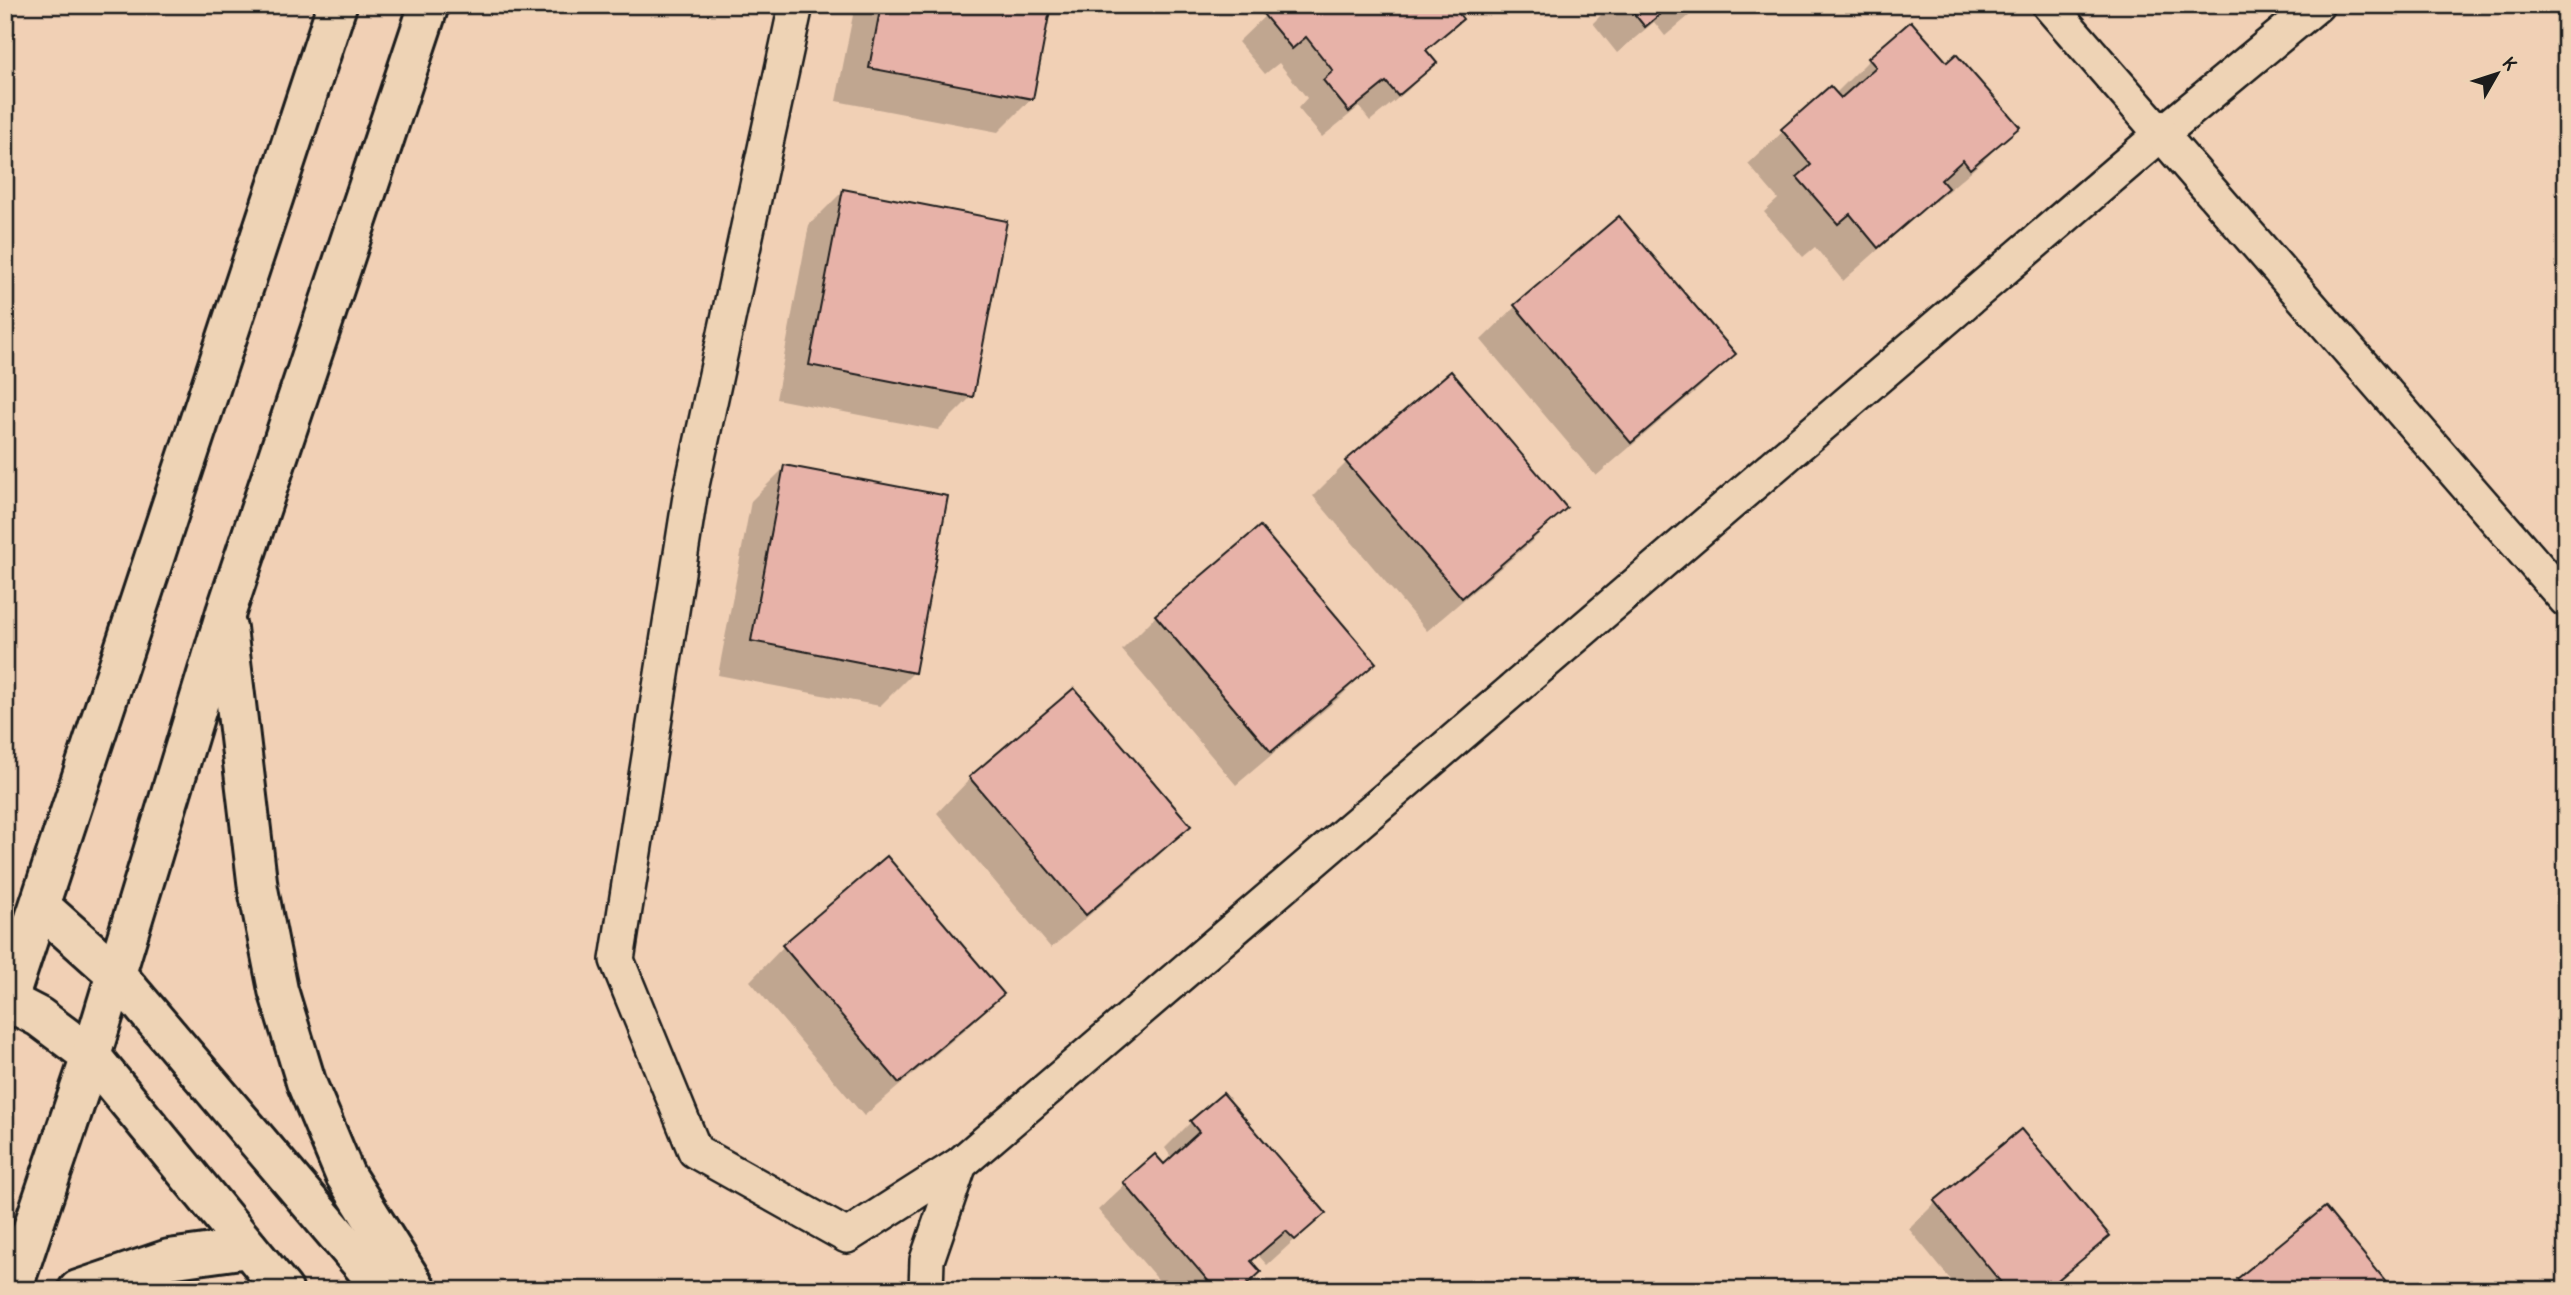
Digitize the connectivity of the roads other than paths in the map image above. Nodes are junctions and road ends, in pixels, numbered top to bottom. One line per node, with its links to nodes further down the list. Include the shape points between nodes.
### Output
1 (337, 5): 9 (main road)
2 (429, 5): 8 (main road)
3 (796, 5): 13 (street, via 691,490 617,960 695,1151 847,1236)
4 (2049, 5): 6 (street)
5 (2317, 5): 6 (street)
6 (2160, 135): 7 (street); 13 (street)
7 (2566, 600)
8 (226, 611): 10 (main road); 19 (main road, via 258,889 278,990 306,1083 345,1175)
9 (40, 906): 10 (main road); 11 (main road)
10 (115, 973): 12 (main road); 18 (main road)
11 (6, 1005): 12 (main road, via 49,1024)
12 (91, 1056): 14 (main road); 15 (main road)
13 (960, 1164): 20 (street, via 927,1260)
14 (248, 1248): 16 (main road, via 169,1259); 17 (main road)
15 (12, 1290)
16 (78, 1290)
17 (283, 1290)
18 (384, 1290)
19 (417, 1290)
20 (926, 1290)

